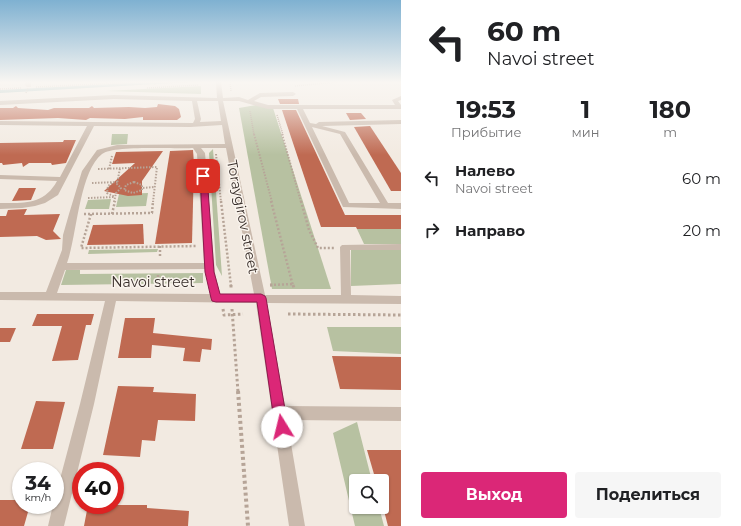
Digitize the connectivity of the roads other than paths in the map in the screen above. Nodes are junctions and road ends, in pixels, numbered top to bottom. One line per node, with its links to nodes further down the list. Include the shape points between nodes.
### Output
1 (196, 107): 10 (street, via 198,119)
2 (224, 107): 6 (street, Toraygirov street)
3 (266, 107): 4 (street)
4 (299, 107): 5 (street); 11 (street)
5 (400, 107)
6 (225, 122): 10 (street); 12 (street, Toraygirov street)
7 (401, 122): 11 (street)
8 (0, 124): 9 (street)
9 (92, 124): 10 (street); 15 (street)
10 (196, 124)
11 (307, 124): 16 (street, via 343,133); 16 (street, via 346,205)
12 (230, 146): 13 (street); 26 (street, Toraygirov street)
13 (197, 147): 20 (street, via 202,154); 21 (street, via 117,147 100,152 87,169)
14 (0, 177): 15 (street)
15 (63, 179): 17 (street, via 55,193 46,200 23,206)
16 (385, 205): 18 (street)
17 (0, 206)
18 (401, 206)
19 (401, 246): 27 (street, via 345,247)
20 (209, 266): 21 (street); 25 (street)
21 (61, 267): 23 (street)
22 (0, 296): 23 (street, Navoi street)
23 (50, 296): 24 (street, Navoi street)
24 (111, 297): 25 (street, Navoi street); 31 (street)
25 (216, 298): 26 (street, Navoi street)
26 (261, 298): 27 (street, Navoi street); 29 (street, Toraygirov street)
27 (346, 299): 28 (street, Navoi street)
28 (401, 300)
29 (280, 413): 30 (street); 32 (street, Toraygirov street)
30 (401, 414)
31 (56, 526)
32 (297, 526)

